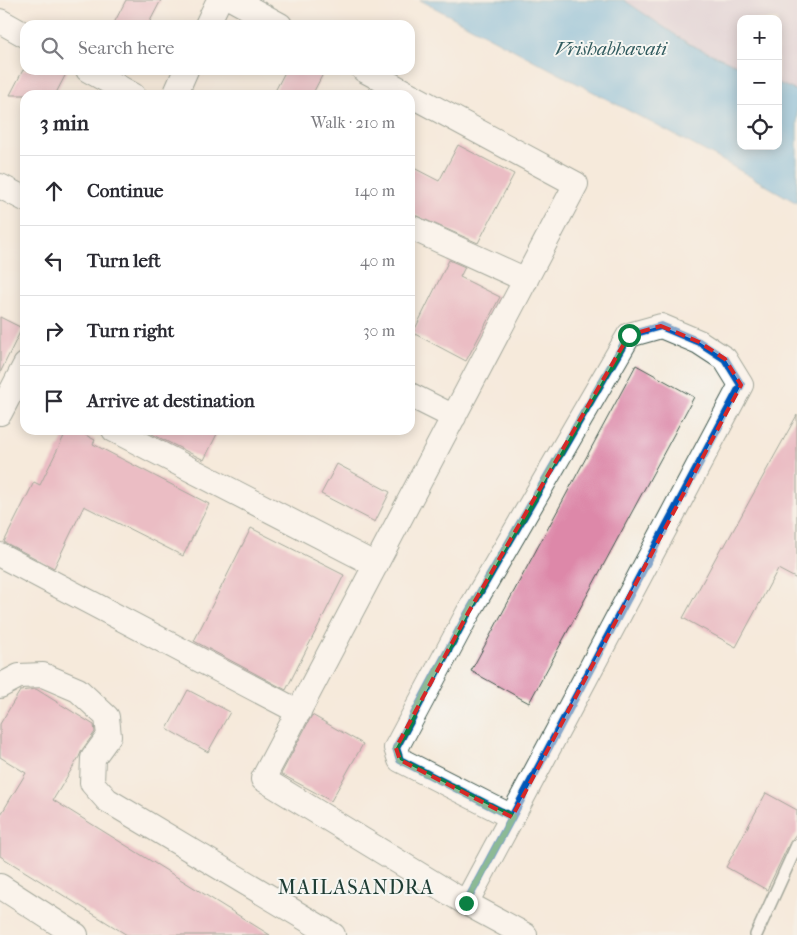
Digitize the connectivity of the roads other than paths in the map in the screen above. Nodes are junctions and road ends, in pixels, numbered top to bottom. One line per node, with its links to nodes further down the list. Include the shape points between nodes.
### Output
1 (219, 0): 3 (street)
2 (234, 0): 4 (street)
3 (209, 20)
4 (271, 20)
5 (0, 21): 6 (street)
6 (20, 32)
7 (97, 75): 10 (street)
8 (184, 75): 11 (street)
9 (373, 75): 12 (street)
10 (124, 90)
11 (177, 90)
12 (401, 90)
13 (415, 97): 17 (street, via 576,184)
14 (0, 186): 15 (street)
15 (20, 196)
16 (415, 228): 17 (street)
17 (526, 280): 21 (street)
18 (17, 375): 20 (street)
19 (415, 398): 21 (street)
20 (0, 413)
21 (454, 417): 24 (street)
22 (124, 435): 24 (street)
23 (0, 555): 26 (street)
24 (376, 565): 26 (street)
25 (0, 686): 32 (street, via 19,676 43,675 78,690 107,717 109,736 93,758 92,783 107,800)
26 (299, 712): 30 (street, via 263,779)
27 (512, 817): 27 (street, via 741,385 725,359 699,342 661,326 629,335 468,613 396,748 400,760); 30 (street)
28 (797, 844): 34 (lane)
29 (0, 886): 31 (street)
30 (466, 903): 33 (street)
31 (76, 935)
32 (333, 935)
33 (526, 935)
34 (756, 935)

